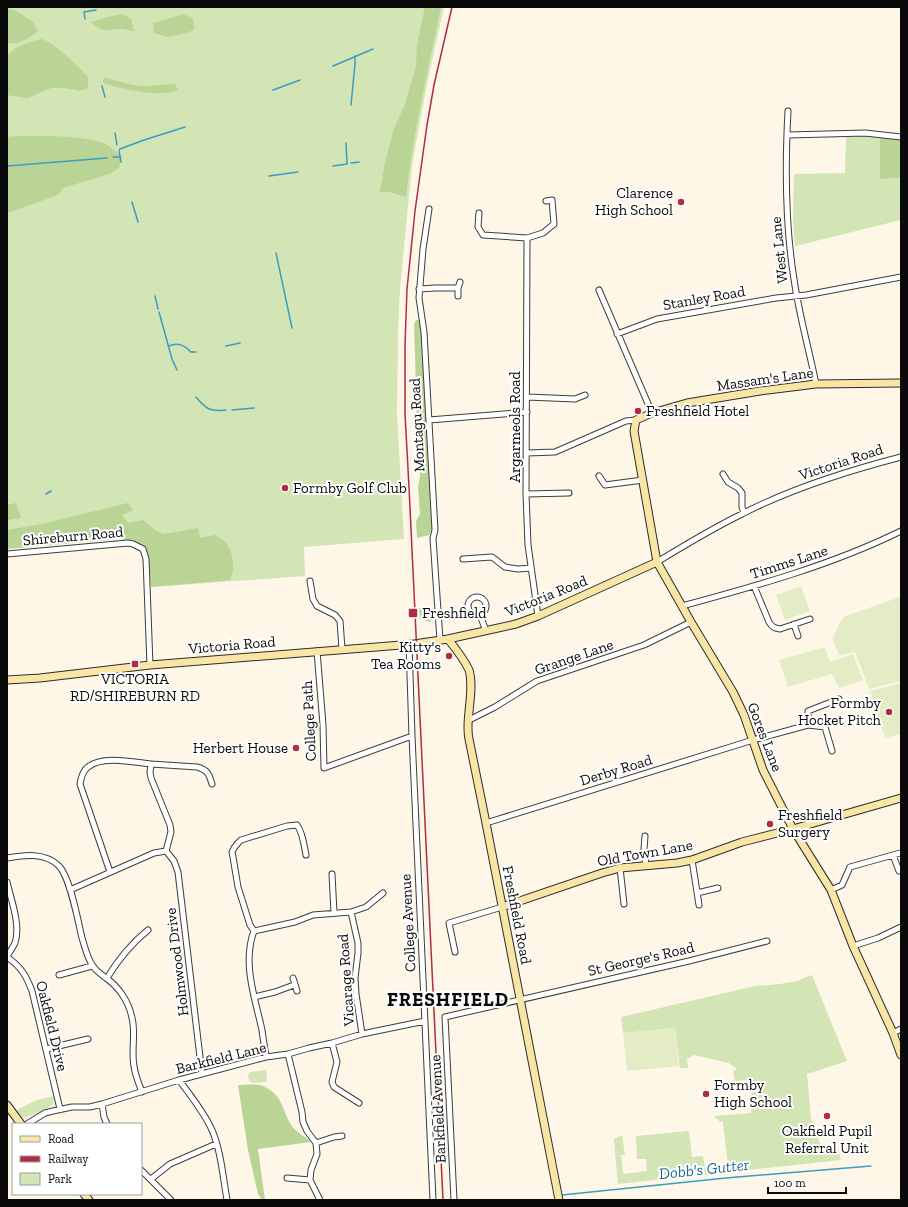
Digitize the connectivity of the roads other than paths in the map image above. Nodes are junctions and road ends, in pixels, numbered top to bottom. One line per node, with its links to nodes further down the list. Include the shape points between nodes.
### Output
1 (788, 111): 2 (street, West Lane)
2 (788, 135): 3 (street, via 865,133); 14 (street, West Lane, via 786,201)
3 (901, 137)
4 (546, 201): 7 (street, via 552,200 554,224 543,234)
5 (429, 209): 11 (street, Montagu Road)
6 (479, 213): 7 (street, via 478,227 483,235)
7 (527, 238): 19 (street, Argarmeols Road)
8 (901, 277): 14 (street, Stanley Road)
9 (460, 282): 10 (street)
10 (458, 288): 11 (street); 13 (street)
11 (419, 289): 22 (street, Montagu Road)
12 (599, 290): 15 (street)
13 (458, 296)
14 (797, 296): 15 (street, Stanley Road, via 658,319); 17 (street, West Lane)
15 (617, 334): 21 (street)
16 (901, 383): 17 (street, Massam's Lane)
17 (816, 384): 21 (street, Massam's Lane, via 694,402)
18 (585, 395): 19 (street, via 575,399)
19 (527, 397): 20 (street, Argarmeols Road)
20 (527, 412): 22 (street); 24 (street, Argarmeols Road)
21 (652, 413): 23 (street, Massam's Lane)
22 (429, 420): 48 (street, Montagu Road)
23 (636, 420): 24 (street, via 626,421 555,452); 28 (street, Gores Lane, via 634,431)
24 (527, 453): 30 (street, Argarmeols Road)
25 (901, 457): 31 (street, Victoria Road, via 806,486)
26 (723, 474): 31 (street, via 728,482 742,493)
27 (598, 476): 28 (street, via 605,485)
28 (643, 480): 35 (street, Gores Lane)
29 (569, 493): 30 (street)
30 (526, 494): 36 (street, Argarmeols Road)
31 (744, 513): 35 (street, Victoria Road)
32 (901, 530): 38 (street, Timms Lane, via 855,552)
33 (7, 554): 52 (street, Shireburn Road, via 128,542 143,549 146,559)
34 (463, 559): 36 (street, via 492,557 505,567)
35 (657, 562): 39 (street, Gores Lane); 41 (street, Victoria Road)
36 (531, 568): 41 (street, Argarmeols Road)
37 (310, 581): 50 (street, via 317,606 335,615 340,621)
38 (754, 586): 39 (street, Timms Lane); 44 (street, via 771,626 780,629)
39 (682, 606): 43 (street, Gores Lane)
40 (480, 614): 45 (street)
41 (538, 616): 45 (street, Victoria Road, via 516,624)
42 (810, 619): 44 (street)
43 (690, 622): 55 (street, Grange Lane, via 644,646 537,681); 58 (street, Gores Lane, via 733,692)
44 (794, 624): 46 (street)
45 (486, 630): 47 (street, Victoria Road)
46 (798, 636)
47 (448, 639): 48 (street, Victoria Road); 55 (street, Freshfield Road, via 469,671)
48 (440, 640): 49 (street, Victoria Road)
49 (409, 644): 50 (street, Victoria Road); 57 (street, College Avenue)
50 (342, 649): 51 (street, Victoria Road)
51 (318, 651): 52 (street, Victoria Road); 57 (street, College Path, via 324,725 324,768)
52 (150, 665): 53 (street, Victoria Road)
53 (7, 680)
54 (838, 699): 56 (street, via 808,711)
55 (469, 720): 63 (street, Freshfield Road, via 469,739)
56 (808, 725): 58 (street, Derby Road); 59 (street, via 825,726)
57 (412, 736): 103 (street, College Avenue)
58 (753, 740): 63 (street, Derby Road); 64 (street, Gores Lane, via 763,770)
59 (832, 751)
60 (151, 764): 61 (street, via 204,769); 66 (street, via 151,778 170,825 171,832); 75 (street, via 125,761 97,762 87,767 82,776 80,784)
61 (212, 784)
62 (901, 798): 64 (street, Old Town Lane)
63 (486, 823): 85 (street, Freshfield Road)
64 (793, 829): 71 (street, Old Town Lane, via 742,842); 80 (street, Gores Lane)
65 (645, 836): 72 (street)
66 (166, 851): 75 (street, via 154,853); 113 (street, Holmwood Drive, via 178,872)
67 (900, 853): 69 (street)
68 (306, 855): 90 (street, via 300,828 297,825 250,837 236,845 232,852 237,881)
69 (893, 855): 74 (street); 80 (street, via 850,867 842,885)
70 (7, 858): 79 (street, via 34,855 52,861 59,866)
71 (692, 860): 72 (street, Old Town Lane); 82 (street)
72 (646, 866): 73 (street, Old Town Lane)
73 (620, 868): 83 (street); 85 (street, Old Town Lane)
74 (899, 871)
75 (110, 872): 79 (street)
76 (332, 874): 87 (street)
77 (7, 882): 94 (street, via 16,918 17,934 15,944)
78 (718, 888): 82 (street)
79 (70, 890): 95 (street)
80 (830, 890): 92 (street, Gores Lane)
81 (383, 893): 86 (street, via 366,907)
82 (697, 893): 84 (street)
83 (624, 904)
84 (700, 905)
85 (502, 907): 93 (street, via 449,923); 102 (street, Freshfield Road)
86 (351, 912): 87 (street, Vicarage Road); 106 (street, Vicarage Road, via 358,943 355,978)
87 (334, 913): 90 (street, Vicarage Road, via 313,915 295,922)
88 (901, 927): 92 (street)
89 (148, 930): 97 (street, via 128,949)
90 (254, 931): 101 (street, via 249,945)
91 (768, 941): 102 (street, St George's Road)
92 (853, 946): 105 (street, Gores Lane)
93 (455, 952)
94 (7, 957): 109 (street, Oakfield Drive, via 28,978)
95 (92, 966): 96 (street); 97 (street)
96 (59, 975)
97 (107, 978): 115 (street, via 124,997 133,1019 134,1066)
98 (293, 978): 99 (street)
99 (294, 985): 100 (street); 101 (street)
100 (297, 991)
101 (254, 997): 112 (street)
102 (520, 999): 135 (street, Barkfield Avenue, via 445,1017); 136 (street, Freshfield Road)
103 (425, 1022): 106 (street, Barkfield Lane); 134 (street, College Avenue)
104 (901, 1030): 105 (street)
105 (893, 1033): 111 (street, Gores Lane)
106 (362, 1034): 108 (street, Barkfield Lane)
107 (88, 1039): 109 (street)
108 (332, 1043): 110 (street, Barkfield Lane); 116 (street, via 337,1062 332,1082 334,1087)
109 (46, 1048): 119 (street, Oakfield Drive)
110 (288, 1054): 112 (street, Barkfield Lane); 125 (street, via 303,1122)
111 (901, 1055)
112 (266, 1057): 113 (street, Barkfield Lane)
113 (202, 1074): 114 (street, Barkfield Lane)
114 (179, 1080): 115 (street, Barkfield Lane); 126 (street, via 207,1121)
115 (142, 1092): 117 (street, Barkfield Lane)
116 (359, 1103)
117 (102, 1104): 119 (street, Barkfield Lane); 123 (street)
118 (7, 1105): 120 (street)
119 (60, 1109): 122 (street, Barkfield Lane, via 44,1113)
120 (9, 1114): 121 (street)
121 (20, 1123)
122 (29, 1123)
123 (107, 1123)
124 (342, 1136): 125 (street)
125 (316, 1143): 130 (street, via 317,1154)
126 (216, 1144): 129 (street, via 170,1164); 132 (street)
127 (142, 1171): 129 (street)
128 (287, 1178): 130 (street)
129 (151, 1179): 131 (street)
130 (310, 1180): 133 (street)
131 (171, 1200)
132 (227, 1200)
133 (320, 1200)
134 (433, 1200)
135 (454, 1200)
136 (559, 1200)

